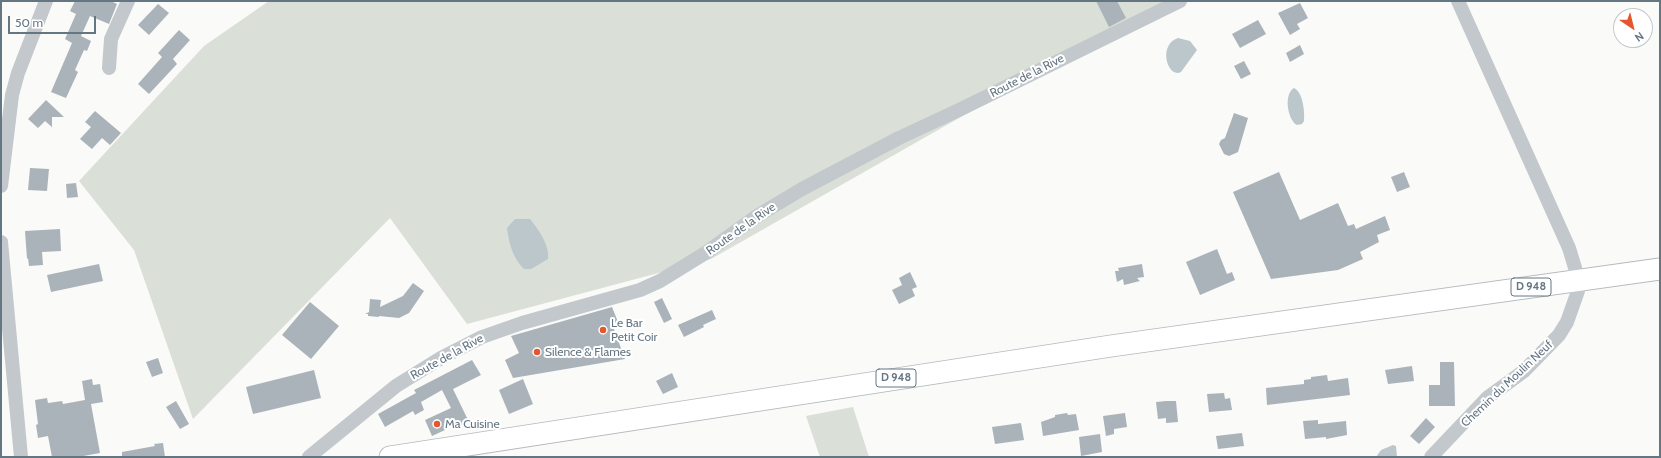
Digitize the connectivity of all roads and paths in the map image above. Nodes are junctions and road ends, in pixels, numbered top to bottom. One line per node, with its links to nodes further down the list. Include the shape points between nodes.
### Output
1 (46, 1): 6 (street, via 12,95)
2 (128, 1): 5 (street, via 111,39)
3 (1180, 1): 12 (street, Route de la Rive, via 899,138 802,189 660,281 640,290 482,336 396,386)
4 (1458, 1): 9 (street, via 1570,248)
5 (109, 68)
6 (1, 186)
7 (1, 242): 10 (street)
8 (1660, 269): 9 (main road, D 948)
9 (1578, 281): 13 (main road, D 948, via 1111,346); 14 (street, Chemin du Moulin Neuf, via 1573,308 1559,335 1524,371 1487,398)
10 (5, 339): 11 (street)
11 (21, 457)
12 (309, 457)
13 (390, 457)
14 (1430, 457)

